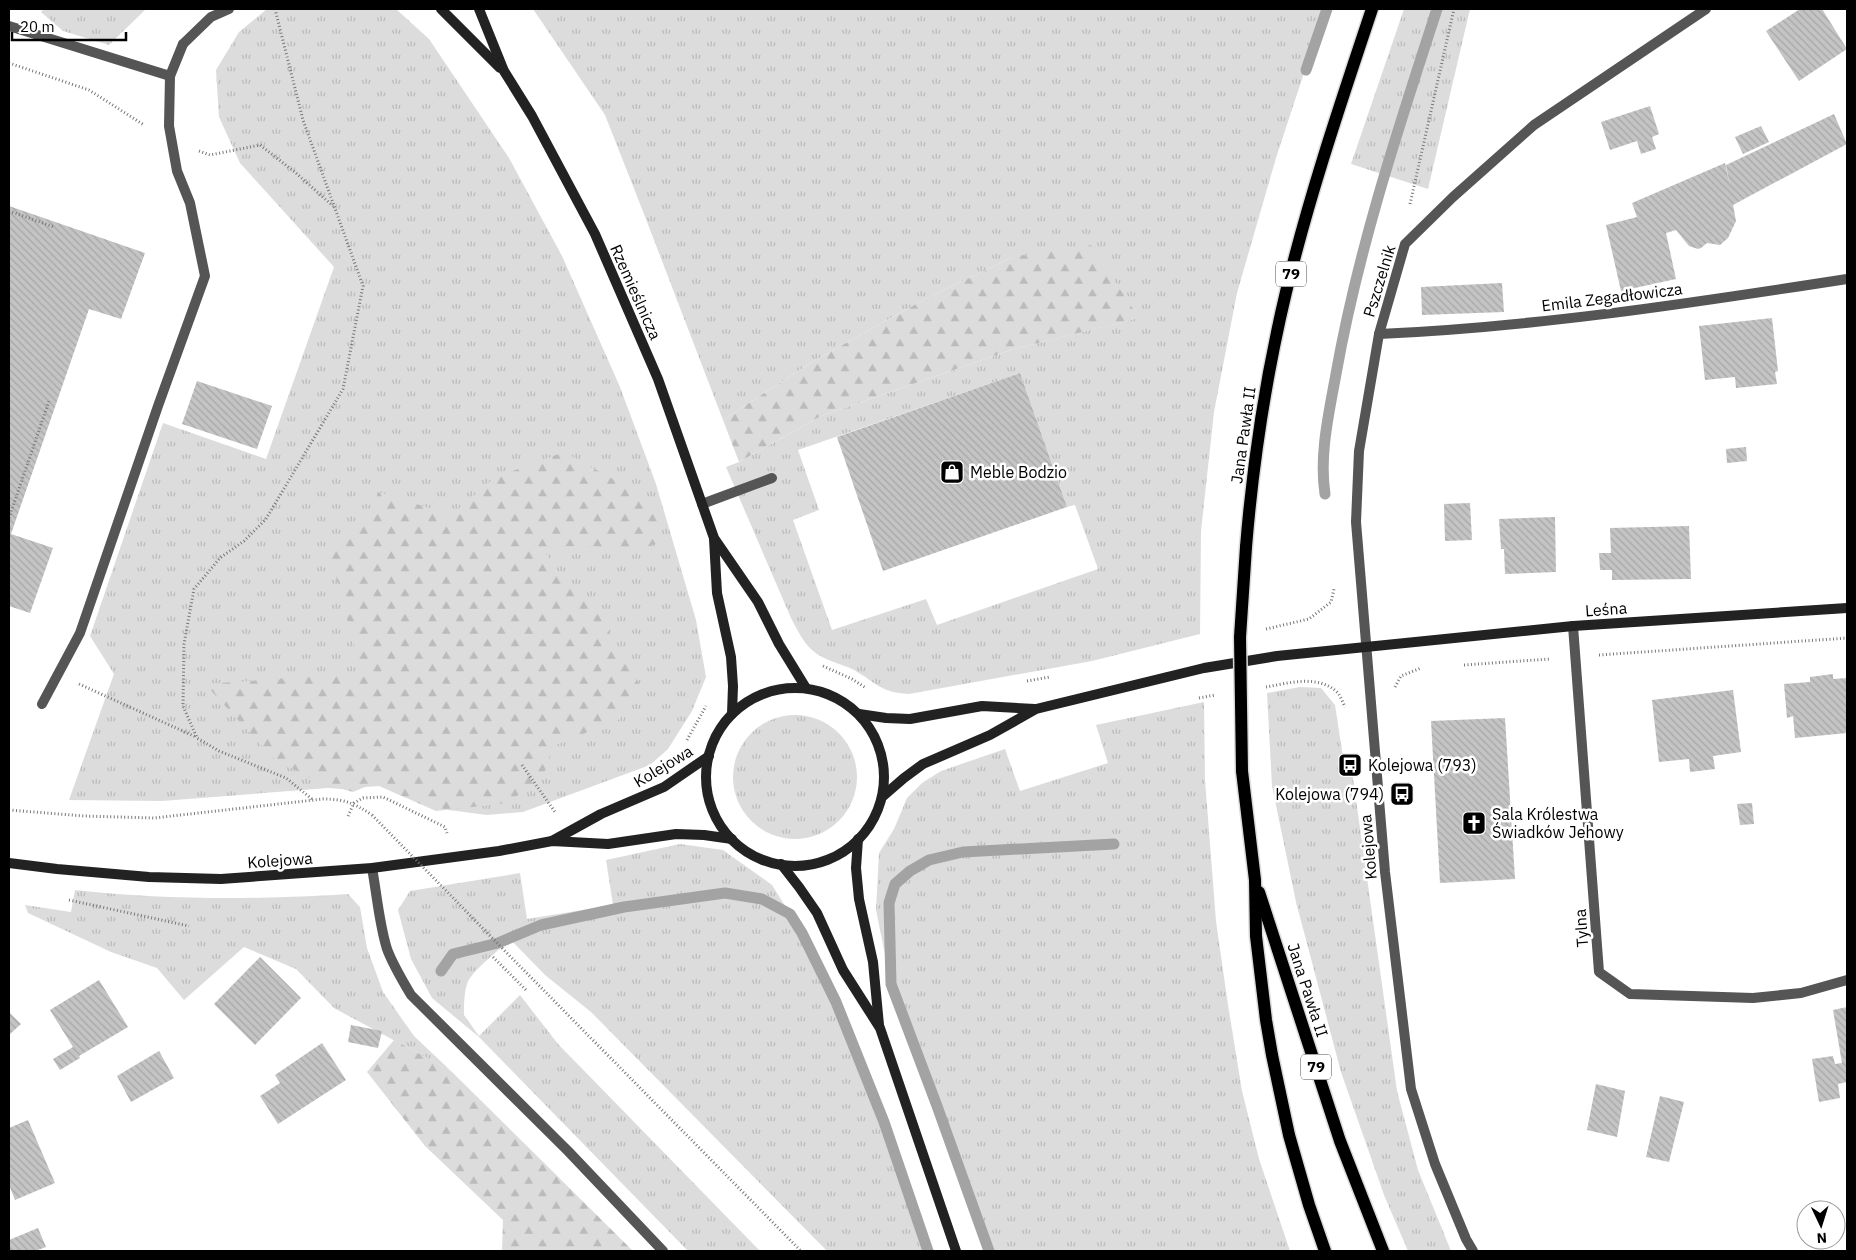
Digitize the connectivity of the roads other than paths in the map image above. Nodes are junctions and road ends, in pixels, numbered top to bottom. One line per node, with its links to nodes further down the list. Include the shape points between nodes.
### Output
1 (229, 9): 6 (street)
2 (441, 9): 8 (street, Rzemieślnicza)
3 (479, 9): 8 (street, Rzemieślnicza)
4 (1372, 9): 31 (main road, Jana Pawła II / 79, bridge, via 1316,181 1286,291 1259,428 1240,637 1242,771)
5 (1706, 9): 11 (street, Pszczelnik, via 1534,125 1405,244)
6 (213, 13): 9 (street, via 183,44)
7 (9, 26): 9 (street)
8 (504, 71): 13 (street, Rzemieślnicza, via 532,116 595,234 658,379)
9 (170, 76): 19 (street, via 169,126 177,171 190,204 205,276 80,632)
10 (1847, 279): 11 (street, Emila Zegadłowicza, via 1556,320)
11 (1379, 334): 17 (street, Pszczelnik, via 1359,451 1356,522)
12 (772, 478): 13 (street)
13 (702, 504): 14 (street, Rzemieślnicza)
14 (714, 538): 18 (street, Rzemieślnicza, via 758,602); 21 (street, Rzemieślnicza, via 717,593 731,656)
15 (1847, 608): 16 (street, Leśna)
16 (1573, 626): 17 (street, Leśna); 32 (street, Tylna, via 1599,972 1630,994 1753,998 1801,993)
17 (1367, 646): 20 (street, via 1204,668); 38 (street, Kolejowa, via 1385,872 1411,1089 1435,1164)
18 (806, 688): 21 (street, via 776,690 748,700); 22 (street, via 834,697)
19 (42, 704)
20 (1036, 709): 22 (street, via 982,706 910,719); 24 (street, via 990,735 923,764)
21 (732, 714): 23 (street, via 711,744)
22 (859, 714): 24 (street, via 876,739 884,767)
23 (709, 756): 25 (street, via 705,772 709,801 721,828); 27 (street, Kolejowa, via 664,787 601,814)
24 (882, 797): 26 (street, via 870,825)
25 (732, 839): 27 (street, Kolejowa, via 676,834 608,844); 29 (street, via 766,862)
26 (858, 839): 29 (street, via 824,861 795,866); 33 (street, via 859,899 873,962)
27 (552, 841): 30 (street, Kolejowa)
28 (9, 863): 30 (street, Kolejowa, via 150,877 222,879)
29 (781, 864): 33 (street, via 817,913 844,970)
30 (372, 868): 34 (street, via 388,950 411,995)
31 (1255, 880): 36 (main road, Jana Pawła II / 79, via 1256,936 1272,1055 1292,1144); 37 (main road, Jana Pawła II / 79, via 1340,1141)
32 (1847, 980)
33 (880, 1028): 35 (street)
34 (663, 1251)
35 (956, 1251)
36 (1326, 1251)
37 (1383, 1251)
38 (1473, 1251)

